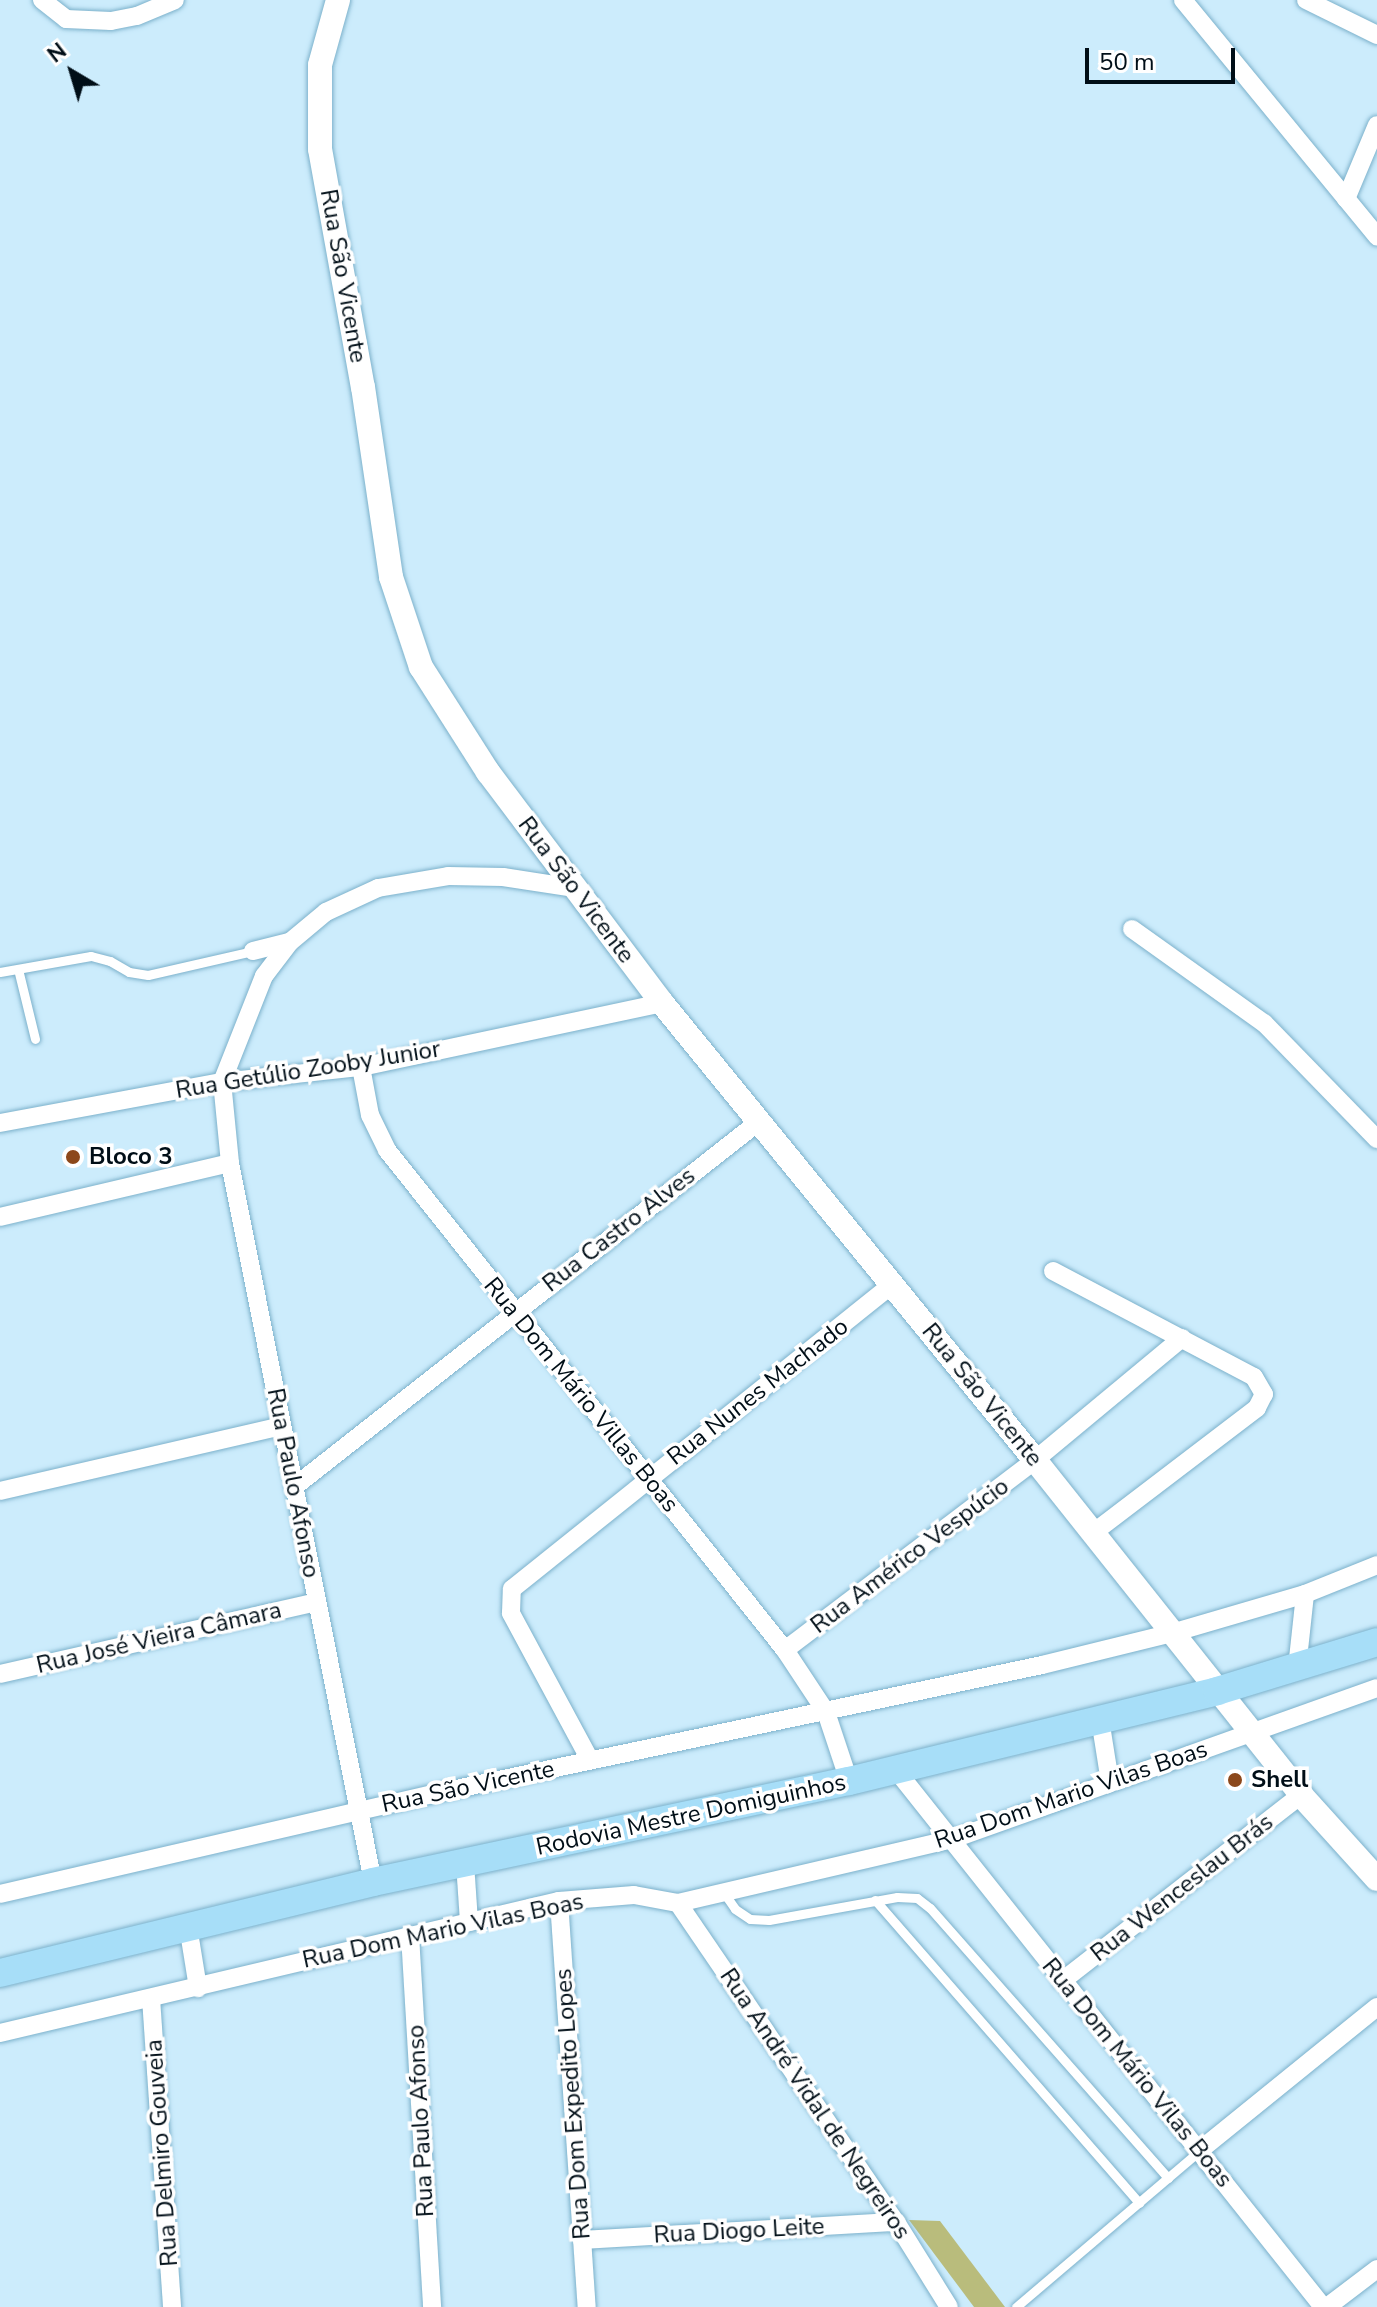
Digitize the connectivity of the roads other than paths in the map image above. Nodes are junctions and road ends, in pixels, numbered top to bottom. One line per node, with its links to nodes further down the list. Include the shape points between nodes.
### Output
1 (42, 0): 2 (street, via 66,19 111,21)
2 (175, 0)
3 (338, 0): 10 (street, Rua São Vicente, via 320,65 320,149 391,577 421,667 488,772)
4 (1183, 0): 8 (street)
5 (1306, 0): 6 (street)
6 (1377, 35)
7 (1377, 125): 8 (street)
8 (1346, 199): 9 (street)
9 (1377, 236)
10 (575, 888): 12 (street, via 462,876 378,888 326,912); 16 (street, Rua São Vicente)
11 (1132, 929): 22 (street, via 1264,1023)
12 (290, 942): 13 (street); 19 (street, via 264,976)
13 (253, 951): 14 (lane, via 148,975 91,956)
14 (18, 969): 15 (lane); 17 (lane)
15 (0, 972)
16 (662, 1003): 18 (street, Rua Getúlio Zooby Junior); 21 (street, Rua São Vicente)
17 (35, 1039)
18 (361, 1067): 19 (street, Rua Getúlio Zooby Junior); 27 (street, Rua Dom Mário Villas Boas, via 370,1115 387,1150)
19 (222, 1082): 20 (street, Rua Getúlio Zooby Junior); 23 (street, Rua Paulo Afonso)
20 (0, 1123)
21 (757, 1123): 26 (street, Rua São Vicente); 27 (street, Rua Castro Alves)
22 (1377, 1139)
23 (230, 1163): 24 (street); 29 (street, Rua Paulo Afonso)
24 (0, 1217)
25 (1053, 1271): 28 (street)
26 (892, 1285): 30 (street, Rua São Vicente); 31 (street, Rua Nunes Machado)
27 (514, 1313): 31 (street, Rua Dom Mário Villas Boas); 32 (street, Rua Castro Alves)
28 (1182, 1338): 30 (street, Rua Américo Vespúcio); 34 (street, via 1254,1377 1262,1387 1262,1402)
29 (281, 1426): 32 (street, Rua Paulo Afonso); 33 (street)
30 (1035, 1460): 34 (street, Rua São Vicente); 40 (street, Rua Américo Vespúcio)
31 (650, 1478): 40 (street, Rua Dom Mário Villas Boas); 48 (street, Rua Nunes Machado, via 512,1589 509,1597 511,1613)
32 (294, 1487): 37 (street, Rua Paulo Afonso)
33 (0, 1491)
34 (1093, 1533): 38 (street, Rua São Vicente)
35 (1377, 1565): 36 (street)
36 (1305, 1594): 38 (street); 41 (street)
37 (317, 1602): 42 (street, Rua José Vieira Câmara); 53 (street, Rua Paulo Afonso)
38 (1172, 1633): 44 (street, Rua São Vicente); 45 (street, Rua São Vicente)
39 (1377, 1642): 41 (main road, Rodovia Mestre Domiguinhos)
40 (785, 1650): 45 (street, Rua Dom Mário Villas Boas)
41 (1297, 1668): 44 (main road, Rodovia Mestre Domiguinhos)
42 (0, 1674)
43 (1377, 1688): 47 (street, Rua Dom Mario Vilas Boas)
44 (1217, 1691): 46 (main road, Rodovia Mestre Domiguinhos); 47 (street, Rua São Vicente)
45 (826, 1712): 48 (street, Rua São Vicente); 50 (street, Rua Dom Mário Villas Boas)
46 (1100, 1719): 49 (main road, Rodovia Mestre Domiguinhos); 51 (street)
47 (1251, 1734): 51 (street, Rua Dom Mario Vilas Boas); 52 (street, Rua São Vicente)
48 (590, 1760): 53 (street, Rua São Vicente)
49 (896, 1770): 50 (main road, Rodovia Mestre Domiguinhos); 54 (street, Rua Dom Mário Vilas Boas)
50 (849, 1781): 55 (main road, Rodovia Mestre Domiguinhos)
51 (1110, 1782): 54 (street, Rua Dom Mario Vilas Boas)
52 (1301, 1795): 56 (street, Rua São Vicente); 67 (street, Rua Wenceslau Brás)
53 (360, 1810): 57 (street, Rua Paulo Afonso); 59 (street, Rua São Vicente)
54 (953, 1839): 58 (street, Rua Dom Mario Vilas Boas); 67 (street, Rua Dom Mário Vilas Boas)
55 (465, 1863): 57 (main road, Rodovia Mestre Domiguinhos); 63 (street)
56 (1377, 1879)
57 (373, 1882): 64 (main road, Rodovia Mestre Domiguinhos)
58 (724, 1893): 60 (lane, via 750,1919 769,1920); 62 (street, Rua Dom Mario Vilas Boas)
59 (0, 1894)
60 (875, 1900): 73 (lane, via 917,1898 930,1908); 74 (lane)
61 (559, 1901): 62 (street, Rua Dom Mario Vilas Boas, via 634,1895); 63 (street, Rua Dom Mario Vilas Boas); 76 (street, Rua Dom Expedito Lopes)
62 (678, 1903): 75 (street, Rua André Vidal de Negreiros)
63 (469, 1922): 65 (street, Rua Dom Mario Vilas Boas)
64 (188, 1926): 66 (main road, Rodovia Mestre Domiguinhos); 68 (street)
65 (410, 1935): 68 (street, Rua Dom Mario Vilas Boas); 79 (street, Rua Paulo Afonso)
66 (0, 1973)
67 (1062, 1981): 72 (street, Rua Dom Mário Vilas Boas)
68 (198, 1988): 69 (street, Rua Dom Mario Vilas Boas)
69 (151, 1998): 71 (street, Rua Dom Mario Vilas Boas); 78 (street, Rua Delmiro Gouveia)
70 (1377, 2007): 72 (street)
71 (0, 2033)
72 (1199, 2151): 73 (lane); 83 (street, Rua Dom Mário Vilas Boas)
73 (1168, 2178): 74 (lane)
74 (1139, 2203): 82 (lane)
75 (896, 2222): 76 (street, Rua Diogo Leite); 81 (street, Rua André Vidal de Negreiros)
76 (582, 2240): 80 (street, Rua Dom Expedito Lopes)
77 (1377, 2269): 83 (street)
78 (172, 2307)
79 (432, 2307)
80 (587, 2307)
81 (949, 2307)
82 (1016, 2307)
83 (1325, 2307)

